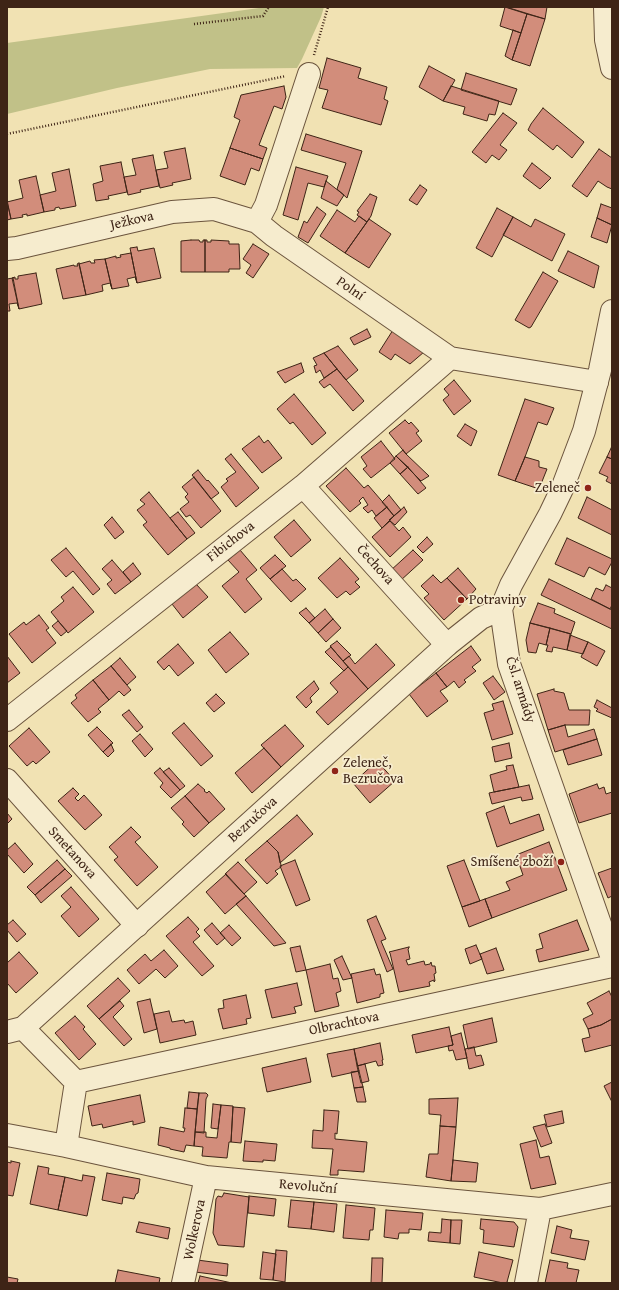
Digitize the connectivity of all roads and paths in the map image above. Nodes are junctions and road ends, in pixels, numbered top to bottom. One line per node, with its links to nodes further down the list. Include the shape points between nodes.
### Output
1 (269, 7): 4 (path, via 263,16)
2 (328, 7): 6 (path)
3 (605, 7): 5 (street, via 606,40)
4 (194, 24)
5 (612, 68)
6 (309, 74): 7 (path, via 280,76); 8 (street, via 266,205)
7 (7, 134)
8 (257, 222): 9 (street, Ježkova, via 214,209 172,212); 11 (street, Polní)
9 (7, 249)
10 (612, 311): 12 (street)
11 (450, 358): 12 (street, Polní); 13 (street, Fibichova)
12 (605, 386): 14 (street, via 584,431 562,489)
13 (303, 486): 15 (street, Čechova); 16 (street, Fibichova)
14 (501, 609): 15 (street, Bezručova, via 481,618); 19 (street, Čsl. armády, via 509,664)
15 (447, 645): 18 (street, Bezručova)
16 (7, 720)
17 (7, 780): 18 (street, Smetanova)
18 (137, 926): 21 (street, Bezručova)
19 (612, 958)
20 (612, 966): 22 (street, Olbrachtova)
21 (15, 1030): 22 (street)
22 (76, 1082): 24 (street)
23 (7, 1135): 24 (street, Revoluční)
24 (66, 1146): 25 (street, Revoluční)
25 (206, 1177): 27 (street, Revoluční); 28 (street, Wolkerova)
26 (612, 1194): 27 (street, Revoluční)
27 (540, 1209): 29 (street)
28 (183, 1283)
29 (526, 1283)

